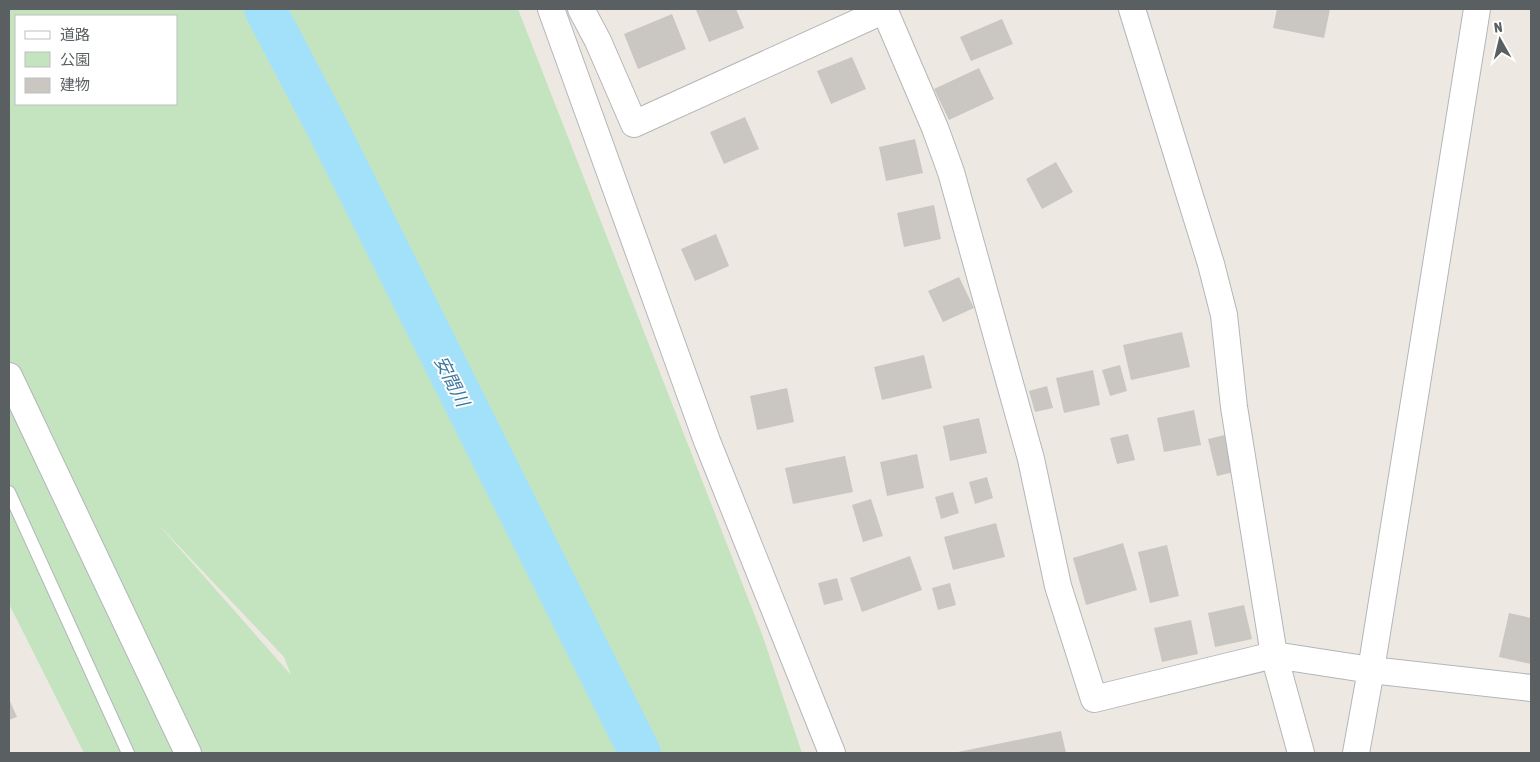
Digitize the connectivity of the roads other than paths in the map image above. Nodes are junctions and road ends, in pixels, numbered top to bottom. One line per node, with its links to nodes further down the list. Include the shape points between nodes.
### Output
1 (551, 9): 13 (street, via 707,441)
2 (581, 9): 5 (street, via 634,124)
3 (1132, 9): 8 (street, via 1224,315 1234,407)
4 (1477, 9): 9 (street)
5 (885, 10): 8 (street, via 951,172 1031,458 1058,586 1094,699)
6 (9, 376): 12 (street)
7 (9, 492): 11 (lane)
8 (1274, 656): 9 (street); 14 (street)
9 (1371, 670): 10 (street); 15 (street)
10 (1531, 688)
11 (128, 753)
12 (188, 753)
13 (832, 753)
14 (1301, 753)
15 (1356, 753)

